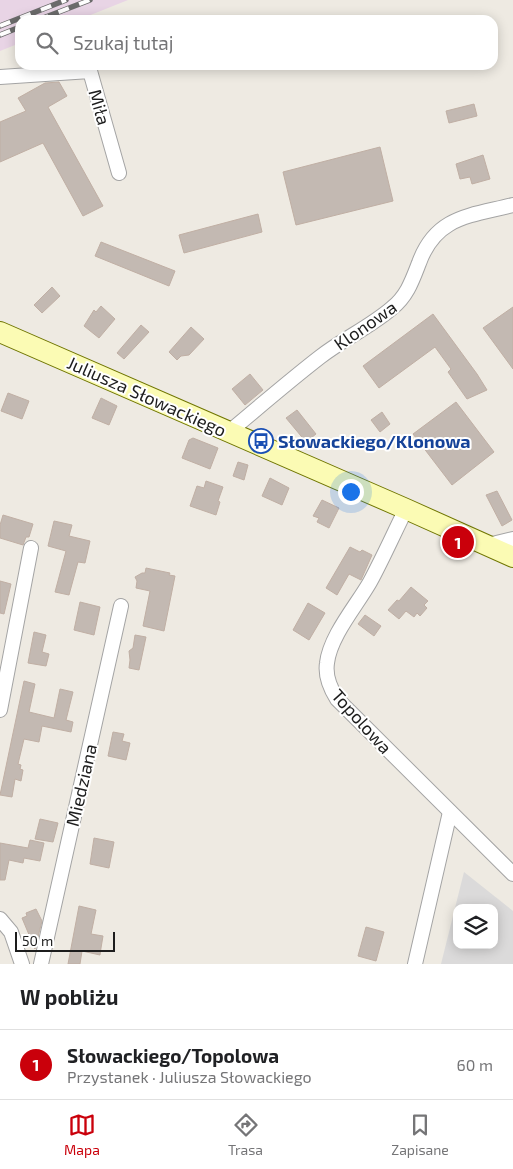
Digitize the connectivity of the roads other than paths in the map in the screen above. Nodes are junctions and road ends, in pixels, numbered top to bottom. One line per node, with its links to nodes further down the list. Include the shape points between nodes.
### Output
1 (0, 77): 2 (street, Miła, via 90,71)
2 (119, 173)
3 (513, 205): 5 (street, Klonowa, via 458,219 444,227 427,243 403,299 320,357)
4 (0, 332): 5 (street, Juliusza Słowackiego)
5 (229, 432): 6 (street, Juliusza Słowackiego)
6 (406, 509): 8 (street, Juliusza Słowackiego); 13 (street, Topolowa, via 371,581 334,640 327,673 337,699)
7 (513, 539): 8 (street)
8 (488, 545): 10 (street, Juliusza Słowackiego)
9 (31, 548): 12 (street)
10 (513, 557)
11 (121, 606): 17 (street, Miedziana)
12 (0, 710)
13 (450, 812): 14 (street, Topolowa); 18 (street)
14 (513, 874)
15 (0, 919): 16 (street, via 11,932)
16 (22, 964)
17 (41, 964)
18 (415, 964)

